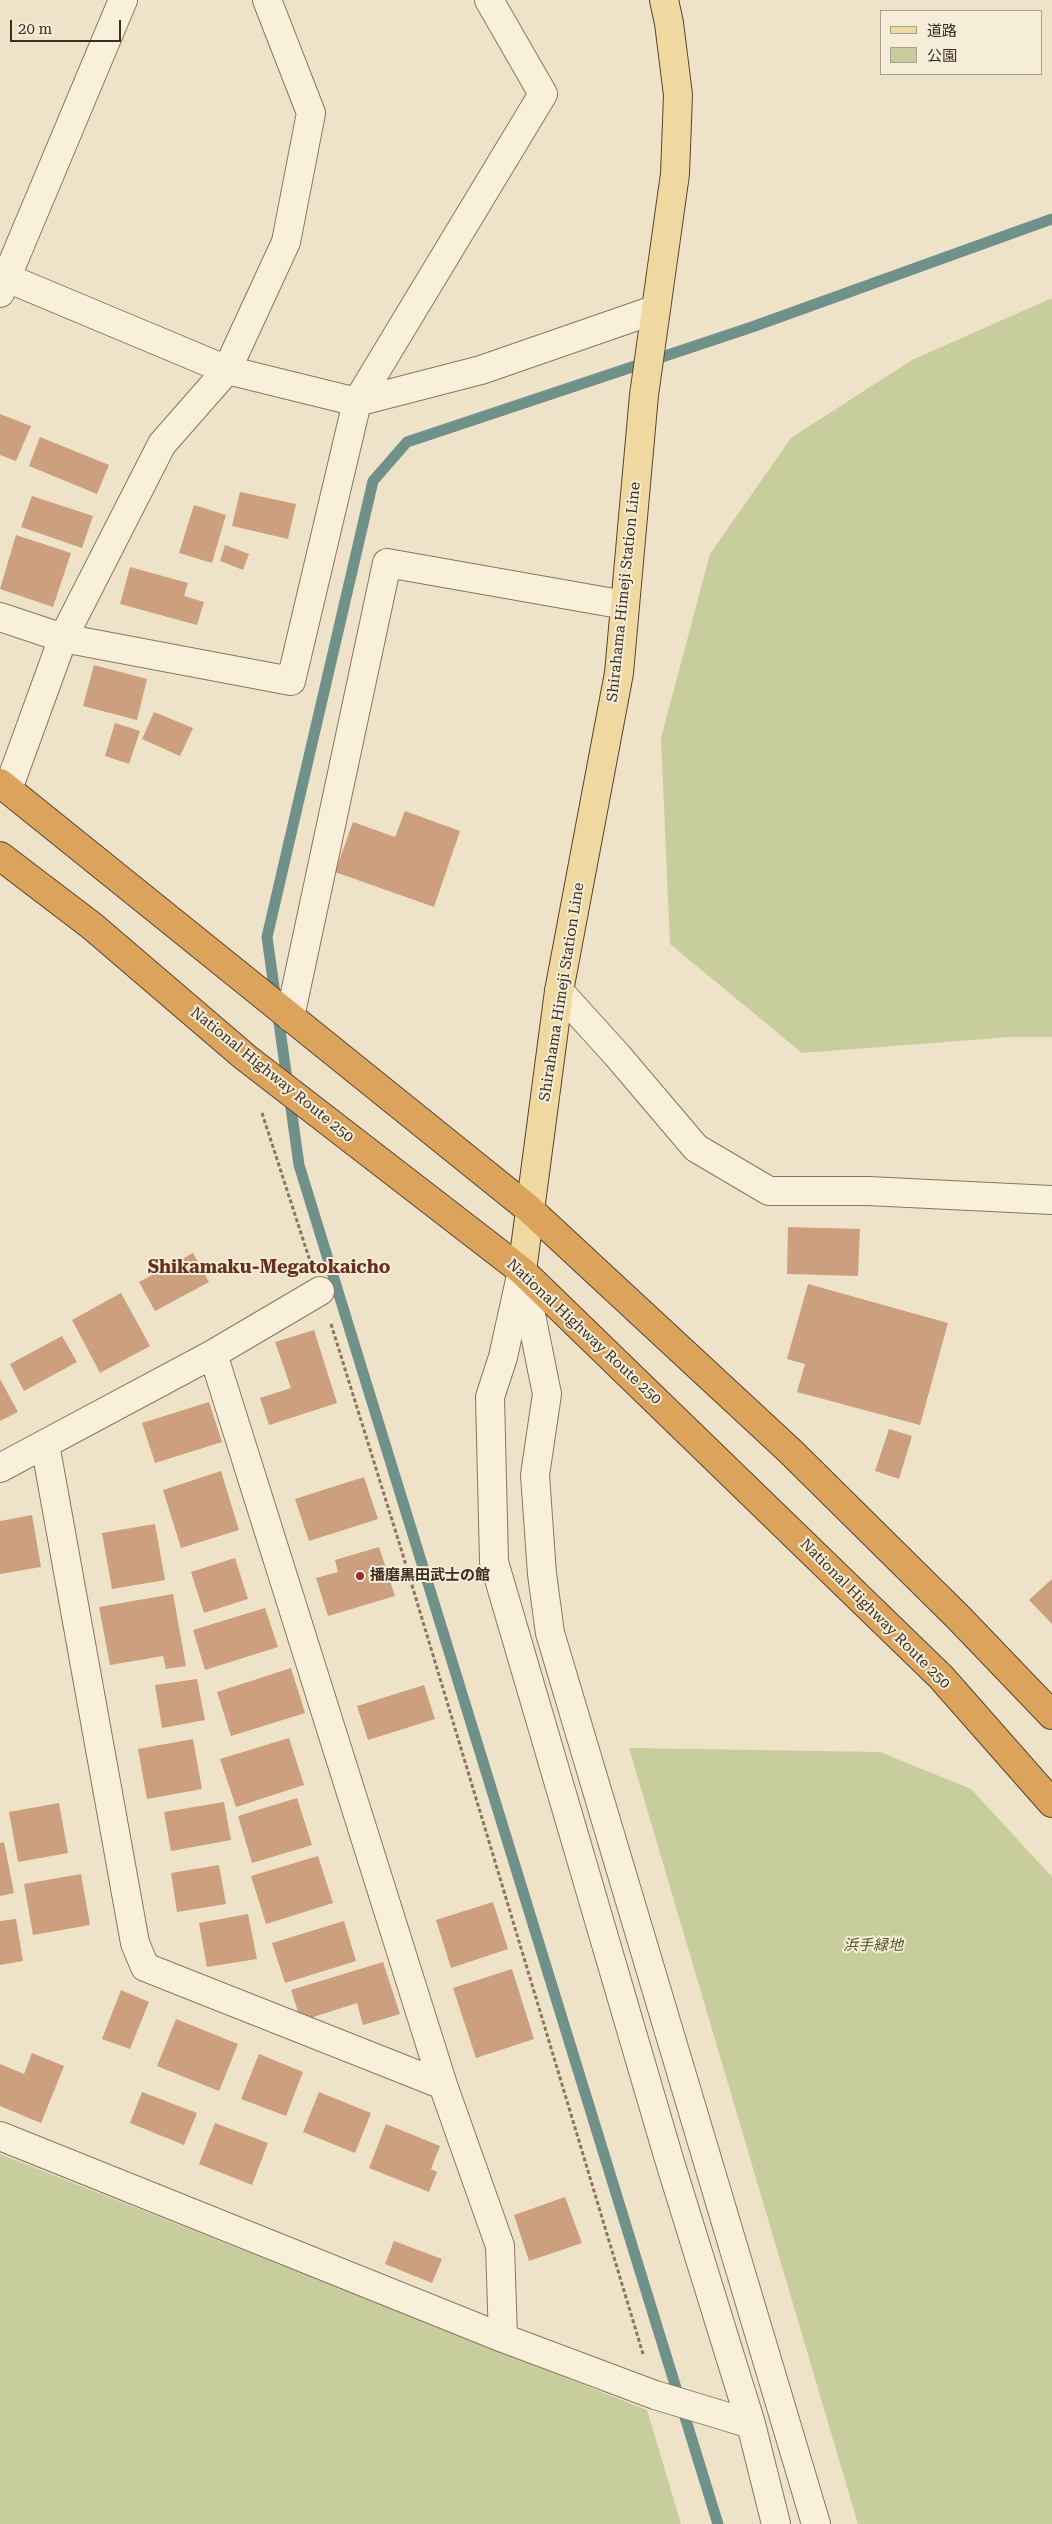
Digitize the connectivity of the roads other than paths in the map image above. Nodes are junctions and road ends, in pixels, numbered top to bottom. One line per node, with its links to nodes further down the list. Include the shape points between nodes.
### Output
1 (123, 0): 5 (street)
2 (267, 0): 7 (street, via 311,114 286,242)
3 (489, 0): 8 (street, via 543,94)
4 (664, 0): 6 (main road, Shirahama Himeji Station Line, via 678,95 674,174)
5 (2, 283): 7 (street)
6 (653, 323): 8 (street); 9 (main road, Shirahama Himeji Station Line)
7 (227, 370): 8 (street); 11 (street, via 162,444)
8 (357, 402): 11 (street, via 291,681)
9 (625, 605): 14 (main road, Shirahama Himeji Station Line, via 619,673); 15 (street, via 387,563)
10 (0, 617): 11 (street)
11 (63, 638): 12 (street)
12 (4, 786): 15 (highway)
13 (0, 856): 18 (highway, National Highway Route 250, via 92,926 245,1057)
14 (559, 991): 16 (street, via 696,1148 769,1190); 17 (main road, Shirahama Himeji Station Line)
15 (290, 1016): 17 (highway)
16 (1052, 1200)
17 (529, 1209): 18 (main road, Shirahama Himeji Station Line); 23 (highway, via 798,1458)
18 (522, 1271): 24 (highway, National Highway Route 250, via 940,1677); 28 (street, via 503,1357 490,1397 494,1562 666,2150); 30 (street, via 547,1394 535,1475 550,1633)
19 (320, 1291): 20 (street)
20 (212, 1354): 21 (street); 25 (street)
21 (45, 1444): 22 (street); 25 (street, via 134,1943 146,1967)
22 (0, 1468)
23 (1052, 1715)
24 (1052, 1803)
25 (443, 2085): 27 (street, via 500,2246)
26 (0, 2136): 27 (street)
27 (503, 2338): 28 (street, via 655,2395)
28 (751, 2424): 29 (street)
29 (776, 2524)
30 (816, 2524)

